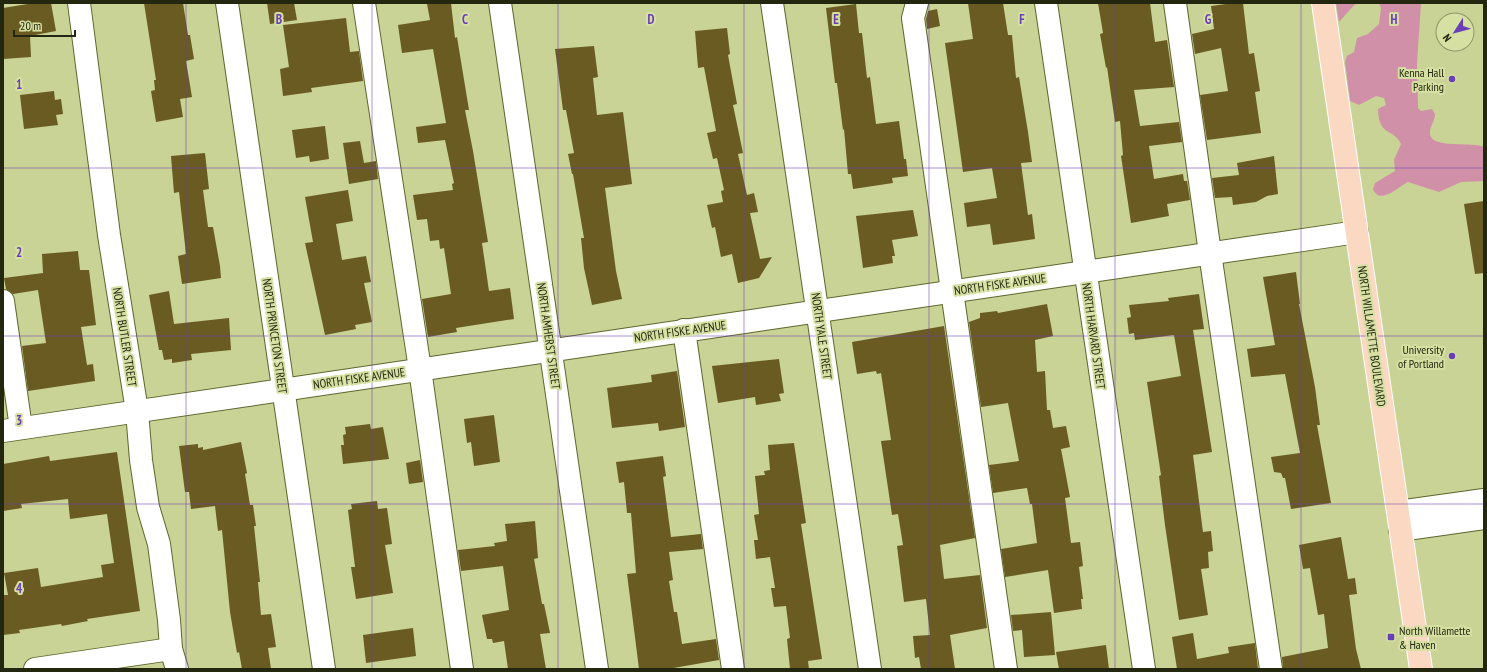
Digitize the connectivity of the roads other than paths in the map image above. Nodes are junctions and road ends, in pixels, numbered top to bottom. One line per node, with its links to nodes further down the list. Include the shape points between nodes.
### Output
1 (79, 3): 20 (street, NORTH BUTLER STREET, via 109,235)
2 (227, 3): 19 (street, NORTH PRINCETON STREET)
3 (364, 3): 18 (street)
4 (500, 3): 17 (street, NORTH AMHERST STREET)
5 (772, 3): 15 (street, NORTH YALE STREET)
6 (917, 3): 13 (street, via 913,18)
7 (1046, 3): 12 (street, NORTH HARVARD STREET)
8 (1175, 3): 11 (street)
9 (1323, 3): 10 (main road, NORTH WILLAMETTE BOULEVARD)
10 (1357, 232): 11 (street, NORTH FISKE AVENUE); 24 (main road, NORTH WILLAMETTE BOULEVARD)
11 (1210, 253): 12 (street, NORTH FISKE AVENUE); 34 (street)
12 (1085, 272): 13 (street, NORTH FISKE AVENUE); 33 (street, NORTH HARVARD STREET)
13 (951, 291): 15 (street, NORTH FISKE AVENUE); 32 (street)
14 (3, 301): 21 (street)
15 (818, 311): 16 (street, NORTH FISKE AVENUE); 31 (street, NORTH YALE STREET)
16 (684, 330): 17 (street, NORTH FISKE AVENUE); 30 (street)
17 (551, 350): 18 (street, NORTH FISKE AVENUE); 29 (street, NORTH AMHERST STREET)
18 (420, 369): 19 (street, NORTH FISKE AVENUE); 28 (street)
19 (283, 390): 20 (street, NORTH FISKE AVENUE); 27 (street, NORTH PRINCETON STREET)
20 (137, 411): 21 (street, NORTH FISKE AVENUE); 25 (street, NORTH BUTLER STREET, via 148,507 159,544)
21 (12, 429)
22 (1484, 500): 24 (street)
23 (1484, 518): 24 (street)
24 (1399, 521): 35 (main road, NORTH WILLAMETTE BOULEVARD)
25 (174, 659): 26 (street)
26 (35, 669)
27 (324, 669)
28 (462, 669)
29 (597, 669)
30 (733, 669)
31 (870, 669)
32 (1006, 669)
33 (1144, 669)
34 (1271, 669)
35 (1421, 669)

